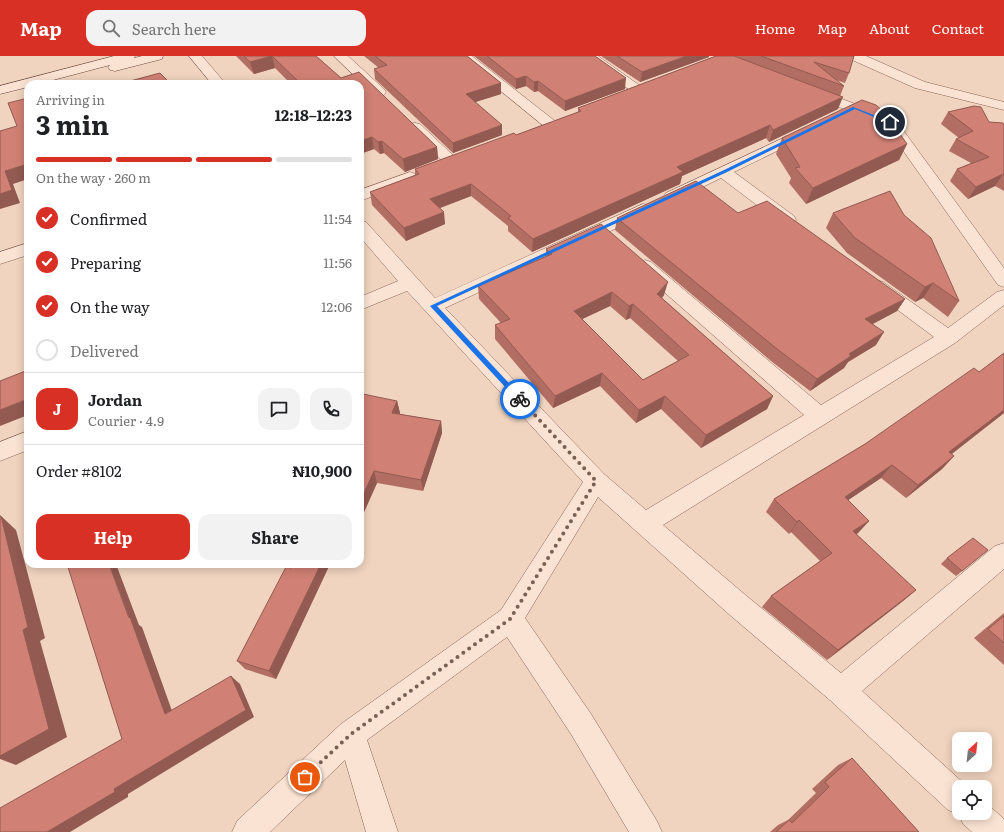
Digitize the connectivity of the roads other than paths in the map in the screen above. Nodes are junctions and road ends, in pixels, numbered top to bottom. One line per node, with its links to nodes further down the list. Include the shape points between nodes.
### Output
1 (129, 56): 8 (street)
2 (157, 56): 9 (street)
3 (195, 56): 10 (street)
4 (340, 56): 19 (street)
5 (464, 56): 24 (street)
6 (589, 56): 15 (street)
7 (855, 56): 20 (street, via 920,85)
8 (38, 80)
9 (67, 80)
10 (216, 80)
11 (24, 84): 14 (street)
12 (654, 84): 15 (street)
13 (798, 87): 21 (street)
14 (0, 90)
15 (639, 90): 17 (street)
16 (24, 91): 18 (street)
17 (624, 96)
18 (0, 98)
19 (391, 104)
20 (1004, 106)
21 (855, 108): 30 (street); 38 (street, via 890,122)
22 (565, 118): 24 (street)
23 (407, 120): 27 (street)
24 (550, 124): 25 (street)
25 (536, 129)
26 (466, 156): 27 (street)
27 (452, 162): 28 (street)
28 (438, 167)
29 (424, 172): 31 (street)
30 (723, 172): 32 (street); 33 (street)
31 (364, 194)
32 (600, 228): 42 (street); 44 (street)
33 (800, 229)
34 (364, 231): 39 (street)
35 (24, 250): 36 (street)
36 (0, 258)
37 (865, 276): 43 (street)
38 (1004, 281)
39 (410, 283): 41 (street); 42 (street)
40 (1004, 296): 43 (street)
41 (364, 302)
42 (433, 306): 47 (street)
43 (948, 338): 44 (street)
44 (820, 416): 48 (street)
45 (24, 442): 46 (street)
46 (0, 452)
47 (596, 481): 48 (street); 50 (street)
48 (644, 523): 51 (street)
49 (1002, 558): 51 (street)
50 (510, 619): 52 (street); 57 (street, via 581,724)
51 (841, 691): 53 (street)
52 (351, 734): 55 (street); 56 (street)
53 (952, 794)
54 (981, 820): 58 (street)
55 (248, 832)
56 (382, 832)
57 (646, 832)
58 (994, 832)

